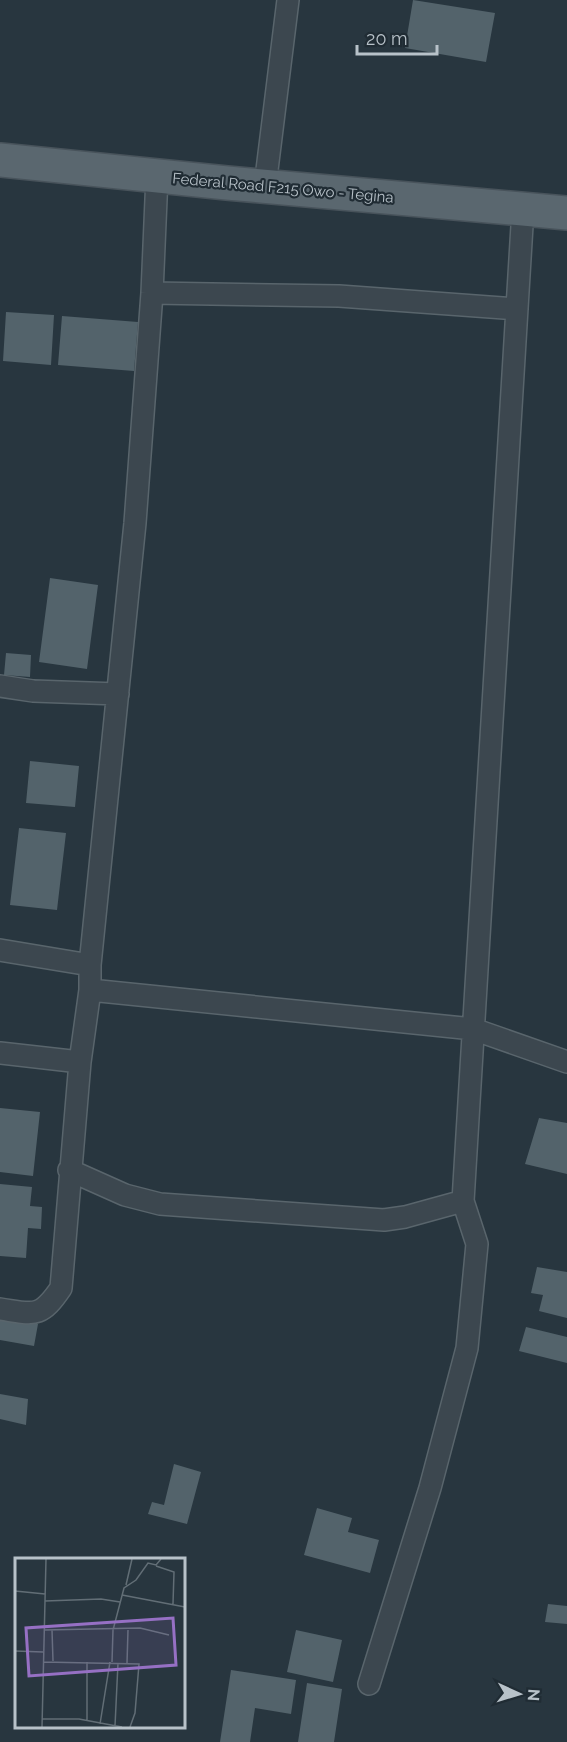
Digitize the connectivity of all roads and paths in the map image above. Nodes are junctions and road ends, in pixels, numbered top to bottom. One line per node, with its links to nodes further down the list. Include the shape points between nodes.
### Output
1 (288, 0): 4 (street)
2 (0, 160): 3 (main road, Federal Road F215 Owo - Tegina)
3 (157, 176): 4 (main road, Federal Road F215 Owo - Tegina); 7 (street)
4 (265, 186): 5 (main road, Federal Road F215 Owo - Tegina)
5 (524, 209): 6 (main road, Federal Road F215 Owo - Tegina); 8 (street)
6 (567, 213)
7 (152, 293): 8 (street, via 339,296); 10 (street)
8 (517, 309): 14 (street)
9 (0, 686): 10 (street)
10 (118, 694): 12 (street)
11 (0, 951): 12 (street)
12 (90, 964): 13 (street)
13 (90, 990): 14 (street); 16 (street)
14 (473, 1029): 17 (street); 19 (street)
15 (0, 1053): 16 (street)
16 (80, 1062): 18 (street)
17 (567, 1062)
18 (69, 1170): 19 (street, via 125,1196 160,1204 384,1220); 20 (street, via 61,1288 50,1305 35,1314)
19 (464, 1201): 21 (street, via 477,1244 467,1348 430,1488)
20 (0, 1309)
21 (369, 1684)

